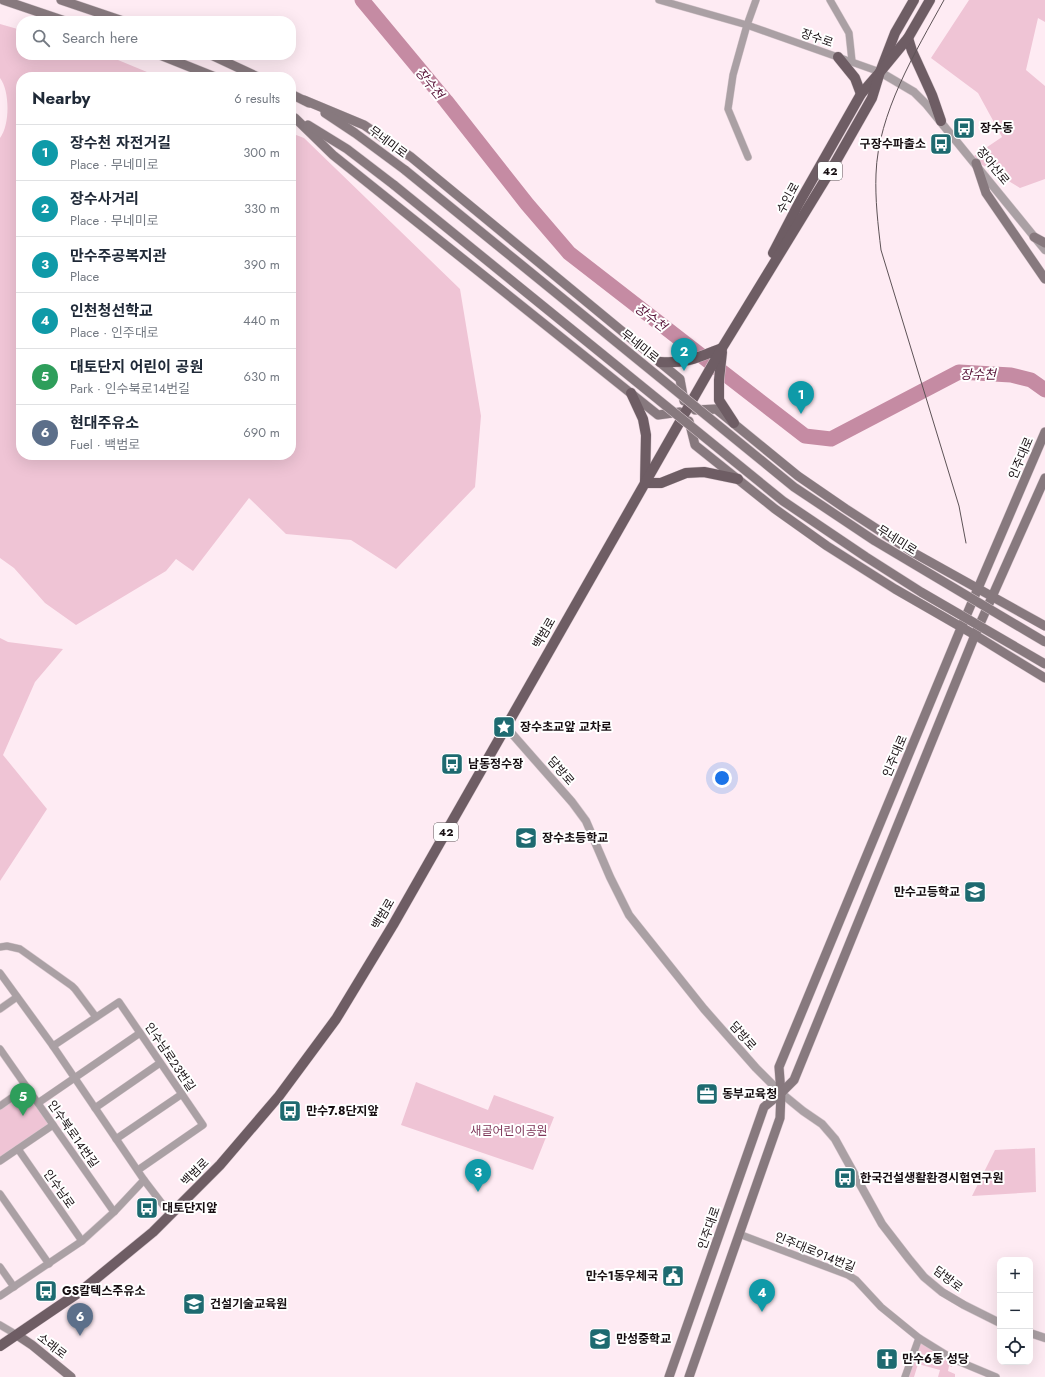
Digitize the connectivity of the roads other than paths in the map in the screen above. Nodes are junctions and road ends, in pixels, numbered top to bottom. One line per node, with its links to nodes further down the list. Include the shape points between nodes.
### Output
1 (3, 0): 8 (main road)
2 (61, 0): 9 (main road)
3 (659, 0): 10 (street, 장수로)
4 (756, 0): 10 (street)
5 (830, 0): 15 (street, via 849,33)
6 (914, 0): 18 (main road, 수인로 / 42, via 895,33)
7 (930, 0): 11 (main road, 수인로 / 42)
8 (49, 16)
9 (108, 16)
10 (747, 24): 12 (street, 장수로); 25 (street, via 733,75 728,109)
11 (908, 38): 18 (main road, 수인로 / 42); 24 (main road)
12 (838, 57): 15 (street, 장수로); 19 (main road, via 855,78)
13 (172, 60): 16 (main road)
14 (222, 60): 17 (main road)
15 (852, 61): 18 (street, 장수로)
16 (202, 72)
17 (247, 72)
18 (880, 72): 19 (main road, 수인로 / 42); 24 (street, 장아산로, via 914,92); 31 (main road, 수인로 / 42, via 872,98 831,170)
19 (862, 94): 31 (main road, 수인로 / 42, via 799,203)
20 (296, 96): 21 (main road, 무네미로)
21 (304, 100): 32 (main road, via 364,125 411,157); 45 (main road, 무네미로, bridge, via 405,170 794,487 875,541)
22 (296, 119): 46 (main road, bridge, via 347,149 394,185 783,501 921,592)
23 (296, 120): 33 (main road, via 333,155)
24 (941, 121): 26 (street, 장아산로)
25 (748, 157)
26 (976, 163): 27 (street, 장아산로); 30 (main road, via 986,193)
27 (1034, 237): 28 (main road); 29 (street, 장아산로)
28 (1045, 243)
29 (1045, 250)
30 (1045, 279)
31 (724, 345): 32 (main road, via 691,360); 34 (main road, 수인로 / 42); 35 (main road, via 719,400)
32 (660, 362): 34 (main road, via 680,379)
33 (631, 393): 34 (main road, via 658,415); 39 (main road, via 643,419 646,435)
34 (686, 411): 35 (main road, via 716,409); 38 (main road, via 695,445); 39 (main road, 백범로 / 42)
35 (734, 423): 40 (main road, via 798,476 846,509 914,553)
36 (1045, 432): 40 (main road, 인주대로)
37 (1045, 478): 41 (main road, 인주대로)
38 (738, 479): 39 (main road, via 704,472 686,473 661,483); 43 (main road, via 827,546)
39 (644, 483): 48 (main road, 백범로 / 42)
40 (979, 589): 41 (main road); 43 (main road, 인주대로)
41 (993, 596): 42 (main road); 44 (main road, 인주대로)
42 (1045, 626)
43 (961, 628): 44 (main road); 61 (main road, 인주대로, via 779,1066)
44 (975, 635): 47 (main road); 61 (main road, 인주대로, via 794,1080)
45 (1045, 642)
46 (1045, 664)
47 (1045, 678)
48 (506, 727): 61 (street, 담방로, via 586,821 610,877 630,915 704,1009); 74 (main road, 백범로 / 42, via 336,1019 276,1099 220,1164)
49 (0, 947): 53 (street, via 20,949 65,981 75,989)
50 (0, 973): 51 (street)
51 (17, 998): 52 (street); 55 (street)
52 (0, 1009)
53 (96, 1017): 54 (street, 인수남로23번길, via 119,1002); 55 (street)
54 (140, 1033): 58 (street, 인수남로23번길); 59 (street)
55 (53, 1046): 59 (street)
56 (0, 1049): 57 (street, 인수북로14번길)
57 (3, 1058): 60 (street, 인수북로14번길)
58 (160, 1063): 62 (street, 인수남로23번길); 65 (street)
59 (74, 1078): 63 (street); 65 (street)
60 (27, 1087): 63 (street, 인수북로14번길); 64 (street)
61 (781, 1093): 75 (main road, 인주대로, via 780,1118); 81 (street, 담방로, via 822,1124 835,1139 882,1224 924,1276 964,1306); 89 (main road, 인주대로, via 764,1106)
62 (182, 1094): 67 (street); 70 (street, 인수남로23번길, via 203,1125)
63 (38, 1103): 66 (street, 인수북로14번길)
64 (0, 1106)
65 (95, 1108): 67 (street)
66 (53, 1125): 68 (street); 73 (street, 인수북로14번길)
67 (116, 1138): 70 (street)
68 (18, 1149): 69 (street); 76 (street, 인수남로)
69 (0, 1162)
70 (138, 1170): 71 (street)
71 (144, 1180): 73 (street); 74 (street)
72 (0, 1194): 77 (street)
73 (114, 1212): 76 (street)
74 (170, 1214): 84 (main road, 백범로 / 42, via 153,1232 81,1291)
75 (739, 1234): 85 (street, 인주대로914번길, via 848,1275 882,1308); 90 (main road, 인주대로)
76 (82, 1241): 77 (street)
77 (49, 1264): 79 (street)
78 (0, 1267): 79 (street)
79 (14, 1287): 80 (street)
80 (0, 1296)
81 (997, 1322)
82 (0, 1325): 84 (street)
83 (1033, 1334): 86 (street)
84 (17, 1335): 87 (main road, 백범로 / 42); 88 (main road, 소래로)
85 (919, 1338): 91 (street); 92 (street, 인주대로914번길, via 953,1359)
86 (1045, 1338)
87 (0, 1346)
88 (71, 1377)
89 (669, 1377)
90 (689, 1377)
91 (905, 1377)
92 (996, 1377)

